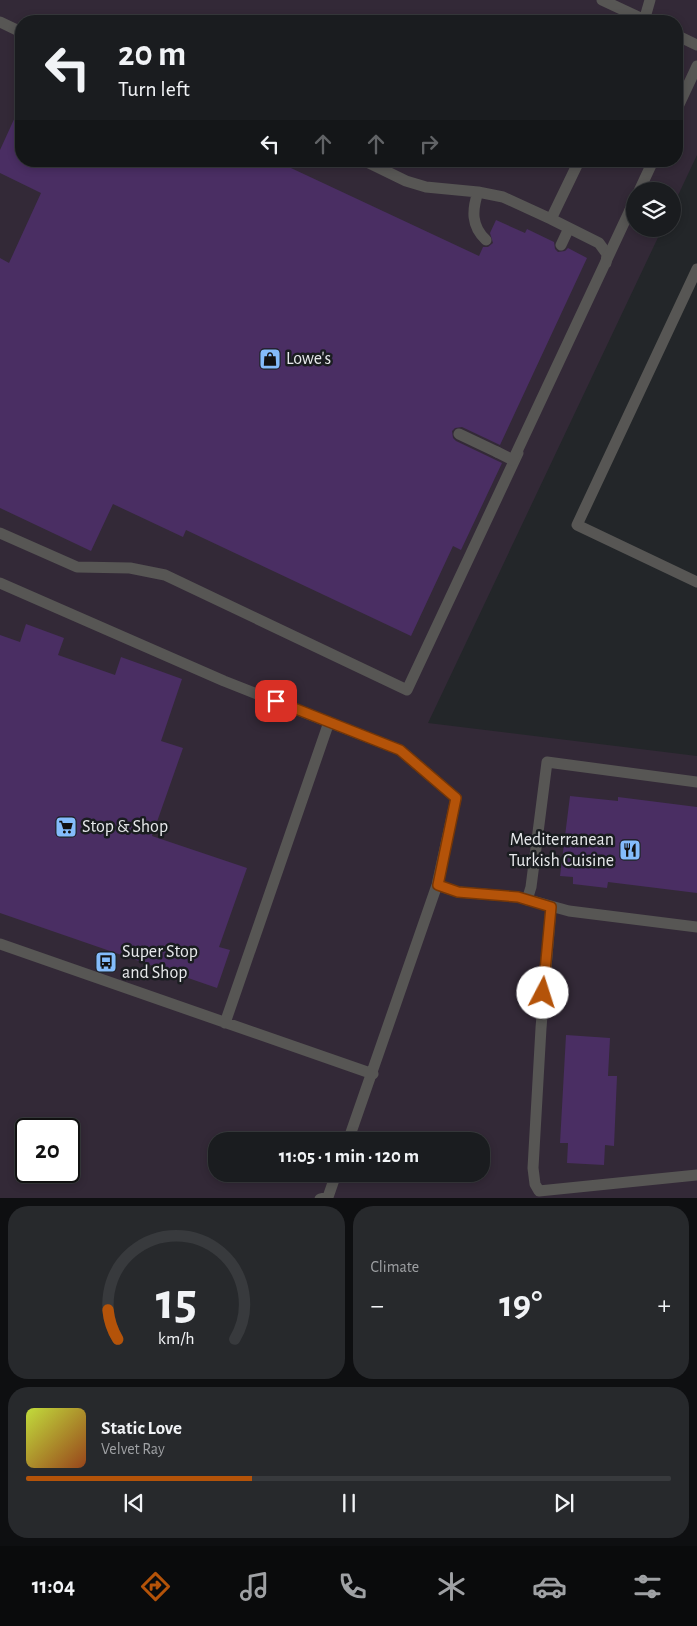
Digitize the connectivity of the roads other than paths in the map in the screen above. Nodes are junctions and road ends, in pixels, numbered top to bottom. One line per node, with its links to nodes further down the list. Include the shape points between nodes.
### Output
1 (602, 0): 3 (lane)
2 (650, 0): 4 (lane)
3 (633, 15)
4 (646, 15)
5 (0, 22): 6 (lane)
6 (15, 29)
7 (683, 38): 8 (lane)
8 (697, 45)
9 (697, 66): 10 (lane)
10 (683, 96)
11 (379, 167): 15 (lane, via 417,184)
12 (575, 167): 16 (lane)
13 (650, 167): 14 (lane)
14 (643, 182)
15 (478, 192): 16 (lane, via 503,197); 19 (lane, via 473,206 474,221)
16 (551, 220): 18 (lane)
17 (626, 220): 22 (lane, bridge, via 513,460)
18 (570, 228): 20 (lane); 23 (lane, via 605,248 605,266 407,690 157,572 77,567)
19 (486, 240)
20 (561, 246)
21 (697, 269): 24 (lane, via 577,525)
22 (459, 434)
23 (0, 532)
24 (697, 582)
25 (0, 583): 26 (lane)
26 (329, 722): 28 (lane, via 400,750 456,798); 33 (lane)
27 (697, 782): 29 (lane, via 547,762)
28 (438, 885): 29 (lane, via 458,892 506,895); 34 (lane)
29 (527, 900): 30 (lane)
30 (551, 907): 31 (lane); 36 (lane, via 540,1028 533,1168 535,1184 539,1191)
31 (697, 927)
32 (0, 944): 33 (lane)
33 (225, 1023): 34 (lane)
34 (373, 1074): 35 (lane)
35 (351, 1132)
36 (697, 1175)
37 (333, 1182): 38 (lane, via 328,1197)
38 (320, 1198)

